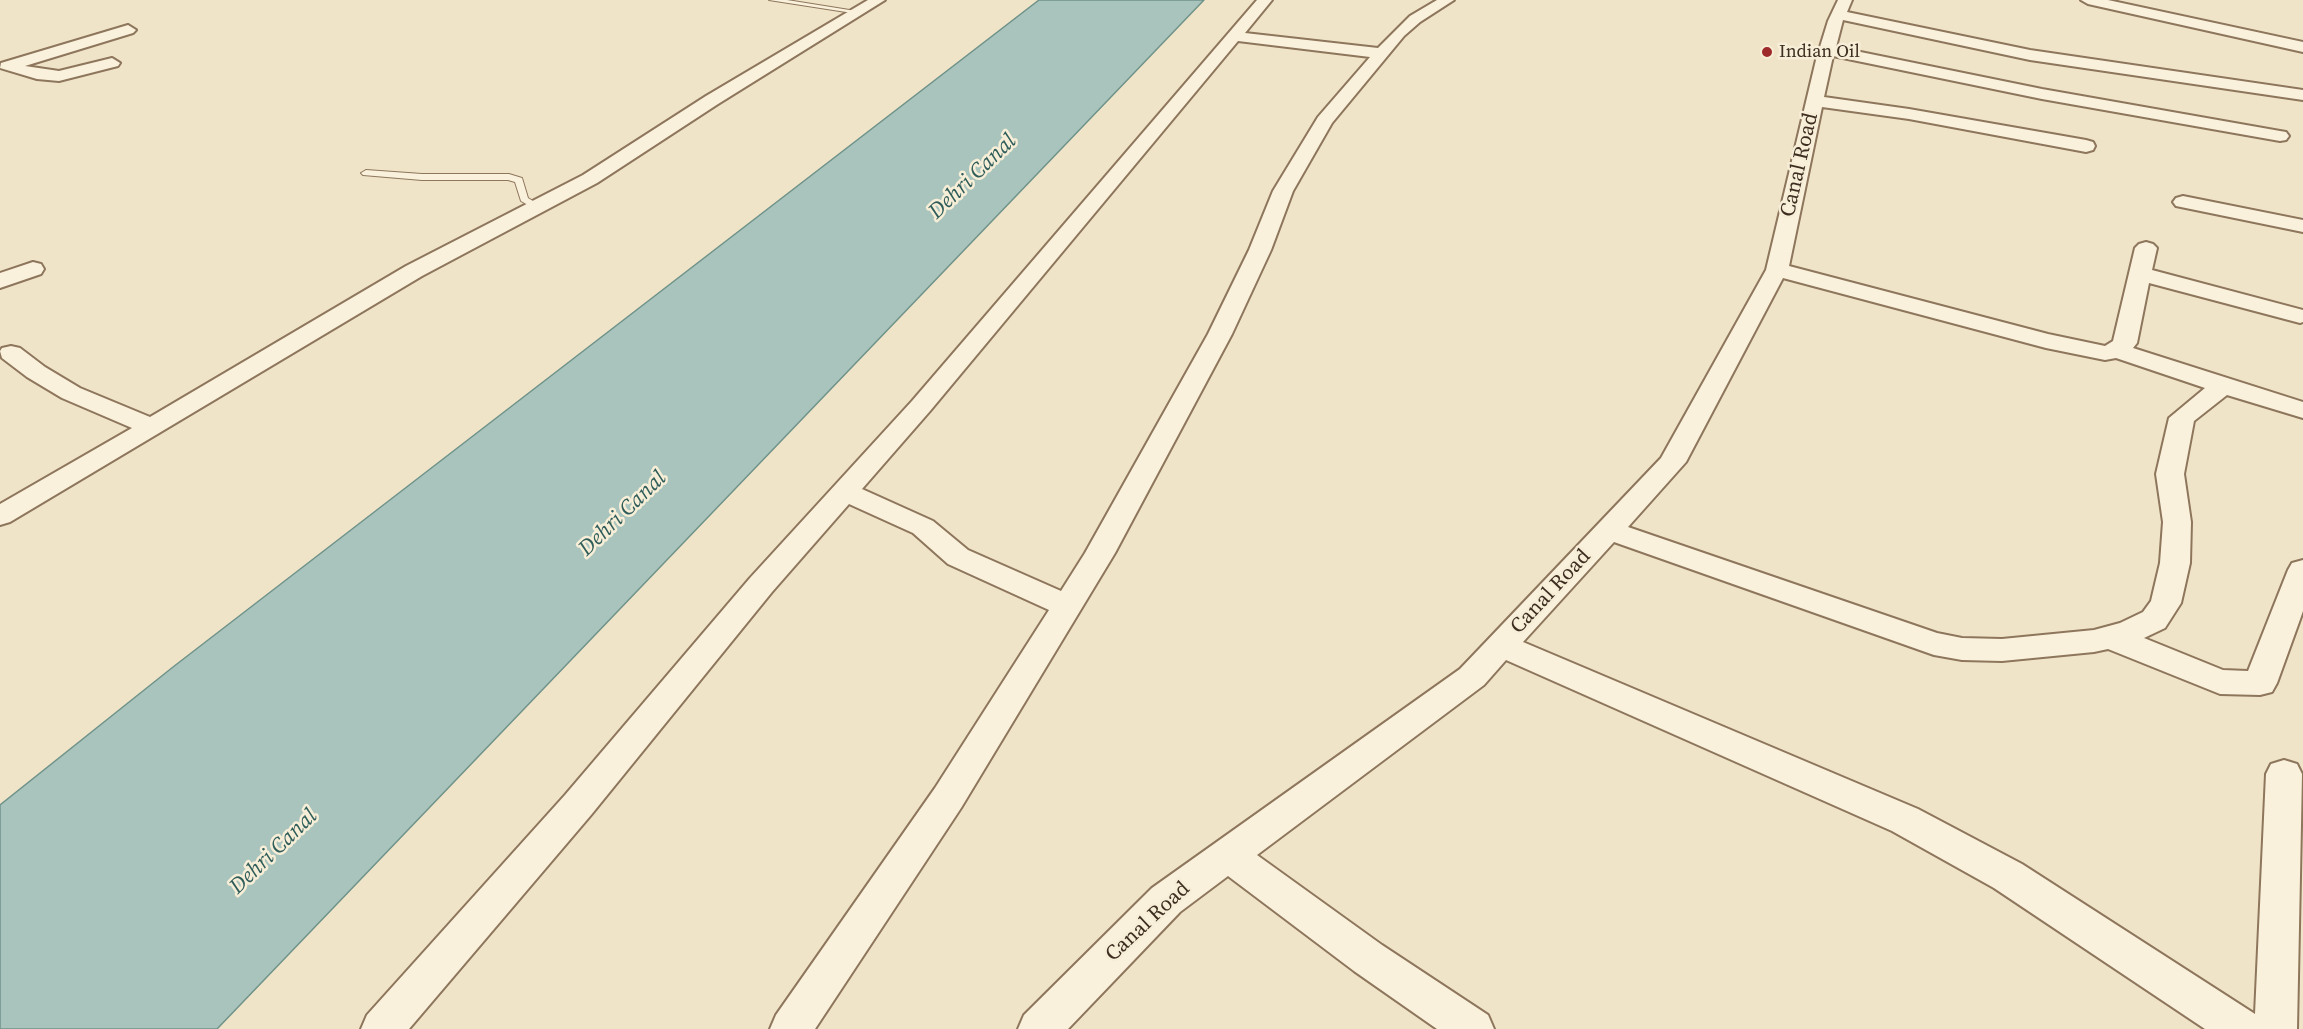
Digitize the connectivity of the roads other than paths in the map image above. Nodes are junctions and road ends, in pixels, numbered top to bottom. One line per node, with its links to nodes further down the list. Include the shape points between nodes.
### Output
1 (772, 0): 7 (lane)
2 (878, 0): 7 (street)
3 (1264, 0): 9 (street)
4 (1447, 0): 12 (street, via 1415,19)
5 (2088, 0): 10 (street)
6 (1841, 8): 11 (street, Canal Road); 15 (street, via 2030,55)
7 (859, 12): 21 (street, via 720,95 609,168)
8 (128, 30): 14 (street)
9 (1235, 36): 12 (street); 34 (street)
10 (2303, 46)
11 (1827, 50): 16 (street, Canal Road); 17 (street, via 2052,96)
12 (1380, 52): 38 (street, via 1324,121 1299,162 1220,334)
13 (112, 63): 14 (street, via 59,76)
14 (4, 65)
15 (2303, 95)
16 (1815, 101): 18 (street); 25 (street, Canal Road)
17 (2284, 134)
18 (2085, 146)
19 (366, 172): 21 (lane, via 422,177 509,177 519,180 524,199)
20 (2183, 202): 22 (street)
21 (538, 207): 33 (street, via 414,271)
22 (2303, 226)
23 (2146, 248): 26 (street)
24 (33, 269): 27 (street)
25 (1777, 270): 29 (street, via 2075,349); 36 (street, Canal Road, via 1672,462)
26 (2141, 274): 28 (street); 29 (street, via 2125,342)
27 (0, 281)
28 (2302, 318)
29 (2118, 351): 31 (street)
30 (11, 353): 33 (street, via 71,393)
31 (2223, 386): 32 (street); 39 (street, via 2182,418 2170,474 2177,522 2175,563 2166,603 2154,620)
32 (2303, 410)
33 (152, 427): 35 (street)
34 (845, 492): 38 (street, via 923,528 958,557); 44 (street)
35 (0, 516)
36 (1608, 530): 39 (street, via 1934,644 2002,650); 40 (street, Canal Road)
37 (2303, 570): 39 (street, via 2260,683 2220,682)
38 (1067, 606): 45 (street, via 948,798)
39 (2110, 637)
40 (1501, 645): 42 (street, Canal Road, via 1472,677); 47 (street, via 1905,820 2008,876)
41 (2284, 774): 48 (street)
42 (1228, 855): 43 (street, Canal Road, via 1166,900); 46 (street)
43 (1045, 1027)
44 (382, 1029)
45 (791, 1029)
46 (1473, 1029)
47 (2241, 1029)
48 (2276, 1029)

